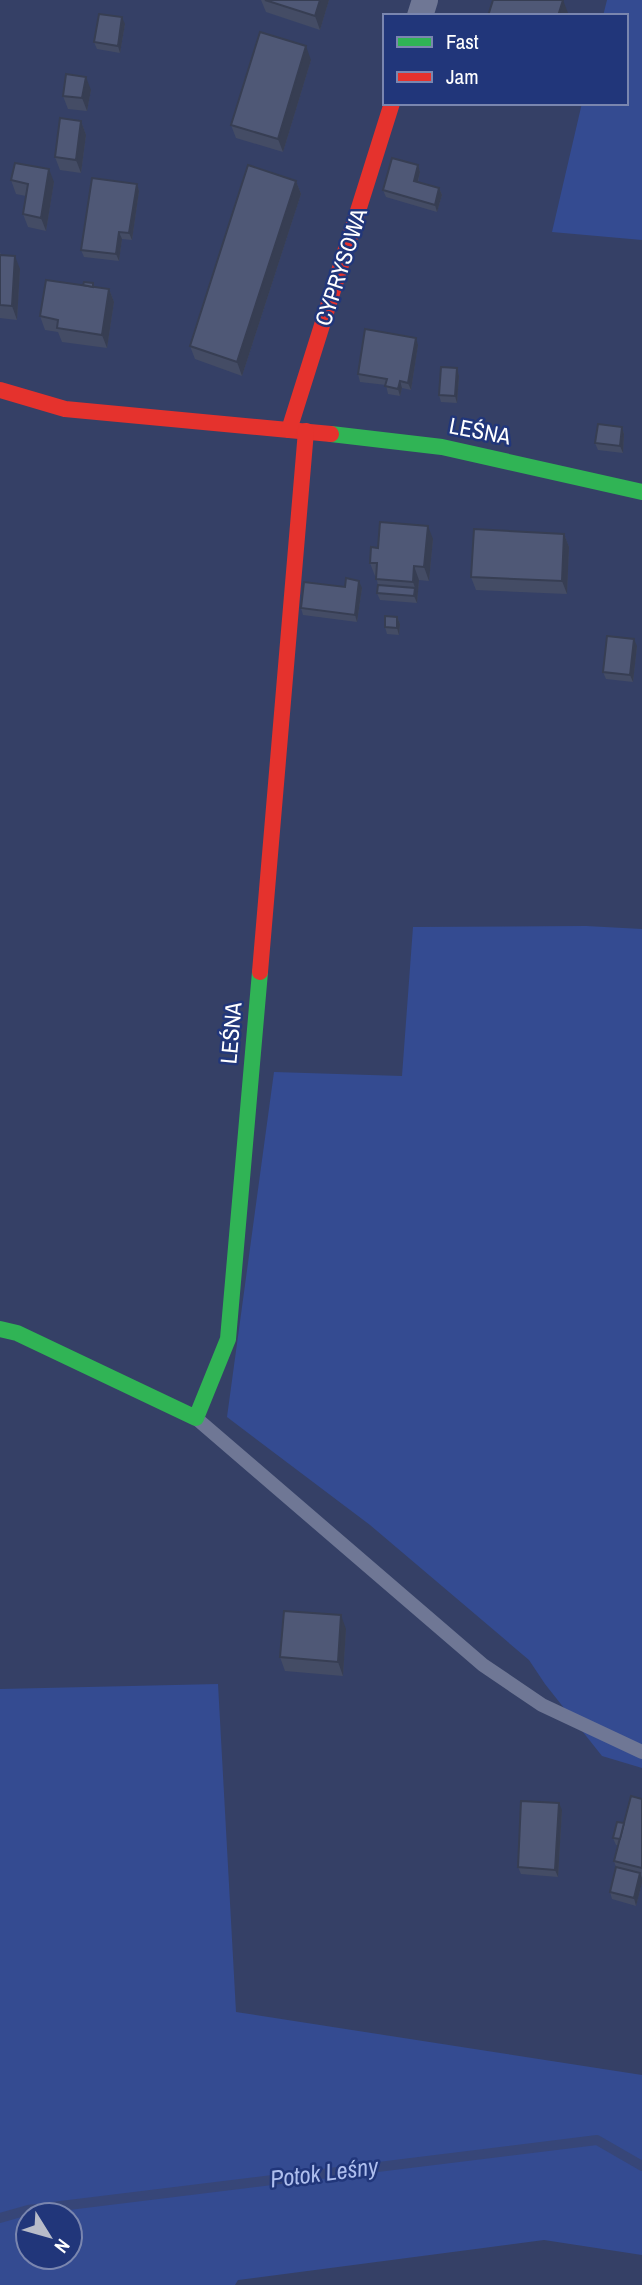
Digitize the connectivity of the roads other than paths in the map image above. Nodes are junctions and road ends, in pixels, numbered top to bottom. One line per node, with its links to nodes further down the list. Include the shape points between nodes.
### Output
1 (392, 105): 3 (street, CYPRYSOWA)
2 (0, 390): 3 (street, LEŚNA, via 77,410)
3 (289, 430): 4 (street, LEŚNA)
4 (306, 431): 5 (street, LEŚNA, via 442,447); 7 (street, LEŚNA, via 228,1339)
5 (642, 492)
6 (0, 1329): 7 (street)
7 (196, 1418): 8 (lane, via 483,1665 542,1705)
8 (642, 1752)

